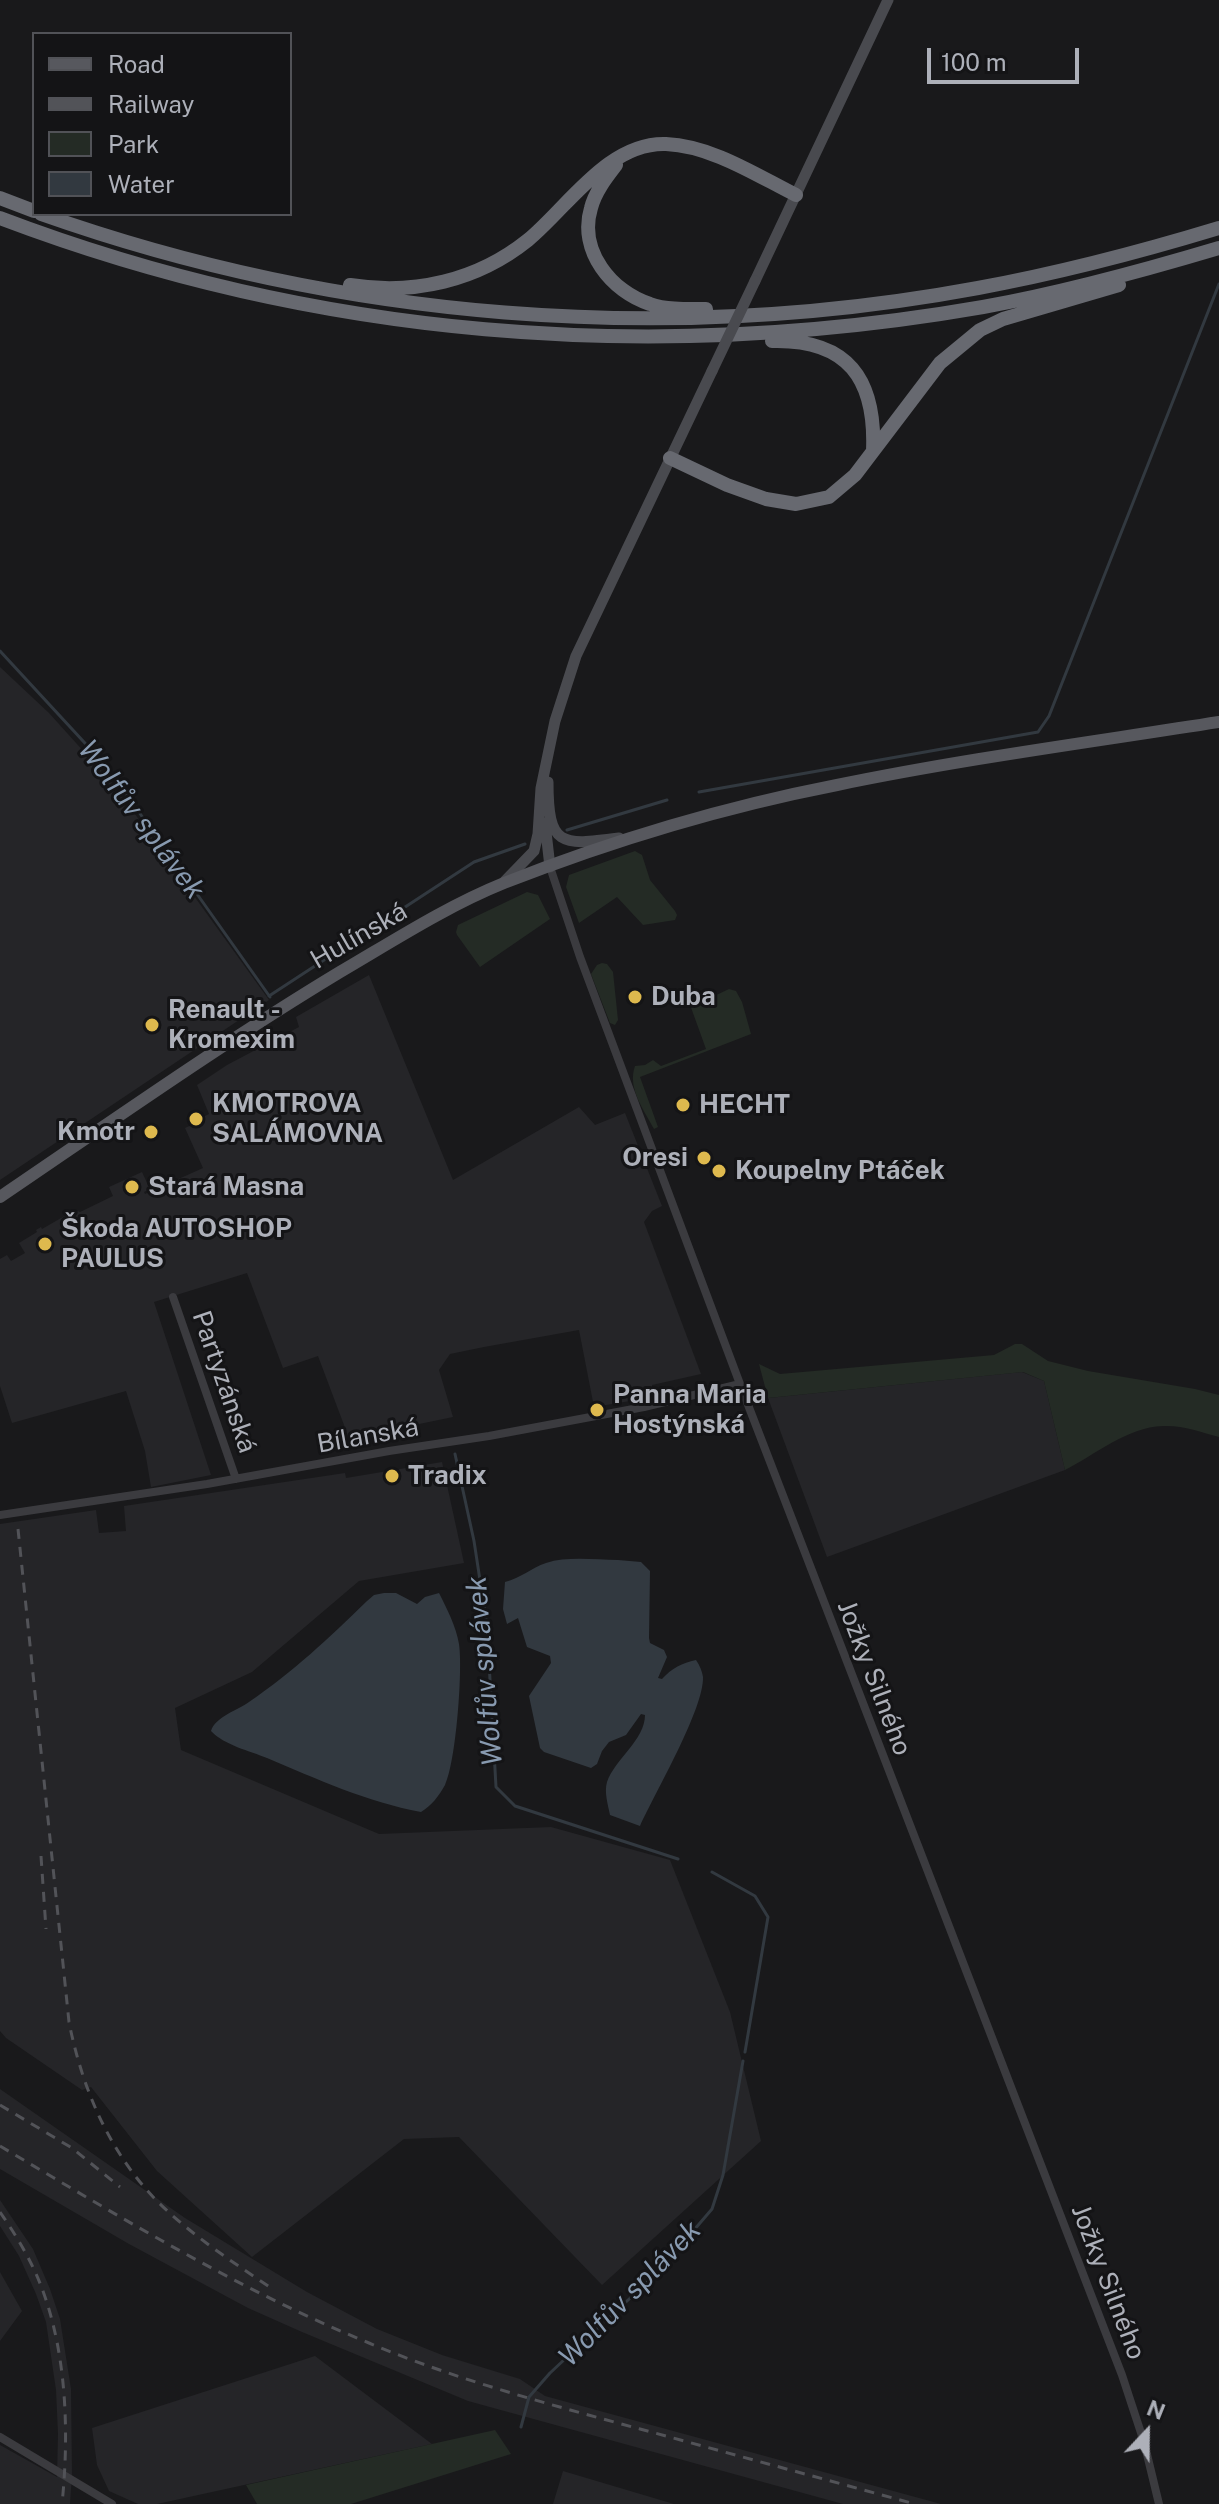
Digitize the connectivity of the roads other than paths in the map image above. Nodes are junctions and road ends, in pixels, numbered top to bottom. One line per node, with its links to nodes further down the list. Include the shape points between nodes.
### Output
1 (888, 0): 3 (street)
2 (624, 156): 3 (highway, via 655,144 692,148); 11 (highway, via 608,164 529,239 472,274 404,289 293,275); 12 (highway, via 606,178 589,222 593,251 610,280 654,306)
3 (796, 195): 15 (street, bridge)
4 (0, 198): 5 (highway)
5 (32, 210)
6 (48, 216): 11 (highway)
7 (0, 218): 13 (highway, via 159,271 395,320 564,336)
8 (1219, 228): 12 (highway, via 978,288)
9 (1215, 250): 10 (highway)
10 (1139, 270): 13 (highway, via 901,320); 14 (highway, via 1121,284 980,330 940,363)
11 (274, 280): 12 (highway, via 512,314)
12 (758, 315)
13 (700, 337): 14 (highway, via 788,341 833,354 854,370 867,391)
14 (873, 451): 15 (highway, via 829,497 796,504 753,495)
15 (670, 458): 17 (street, via 576,656 558,707)
16 (1219, 722): 18 (main road, Hulínská, via 851,782)
17 (547, 766): 18 (street, via 550,821 558,835 580,843); 19 (street); 20 (street, via 534,851)
18 (644, 835): 19 (main road, Hulínská)
19 (550, 867): 20 (main road, Hulínská); 23 (street, Jožky Silného)
20 (502, 884): 21 (main road, Hulínská, via 288,1004)
21 (0, 1197)
22 (173, 1297): 24 (street, Partyzánská)
23 (740, 1384): 24 (street, Bílanská, via 584,1419); 28 (street, Jožky Silného, via 1122,2375)
24 (236, 1479): 25 (street, Bílanská)
25 (0, 1515)
26 (0, 2437): 27 (street)
27 (112, 2504)
28 (1159, 2504)

